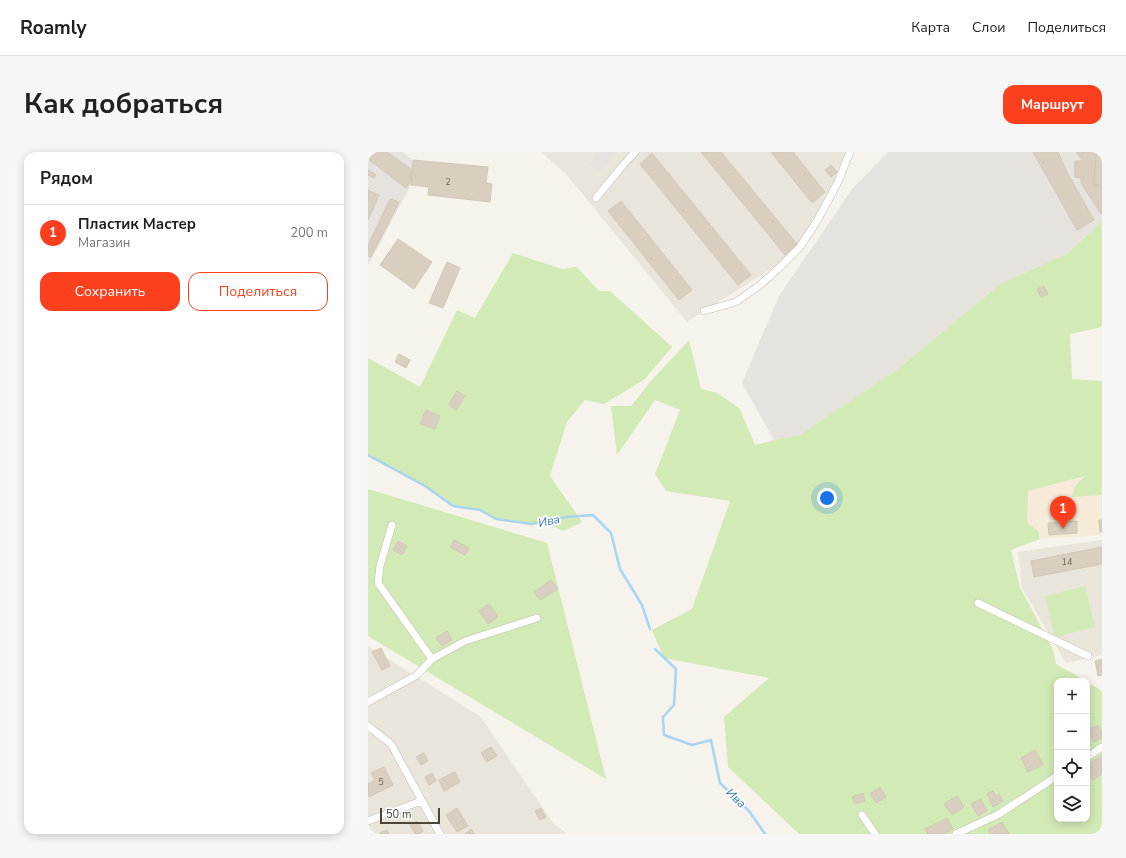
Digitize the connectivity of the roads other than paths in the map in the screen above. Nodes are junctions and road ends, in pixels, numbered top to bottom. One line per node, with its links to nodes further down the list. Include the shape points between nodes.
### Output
1 (635, 152): 3 (street)
2 (850, 152): 4 (street, via 818,221 800,247 760,285 736,302)
3 (596, 198)
4 (704, 311)
5 (392, 525): 9 (street, via 380,566 378,583)
6 (978, 603): 8 (street)
7 (537, 618): 9 (street, via 465,641)
8 (1088, 656)
9 (432, 659): 10 (street, via 417,675)
10 (368, 702)
11 (368, 726): 15 (street, via 391,744)
12 (1102, 747): 13 (street)
13 (1090, 755)
14 (1054, 778): 20 (street, via 999,814)
15 (421, 800): 17 (street); 18 (street)
16 (862, 815): 19 (street)
17 (368, 822)
18 (440, 834)
19 (875, 834)
20 (956, 834)

